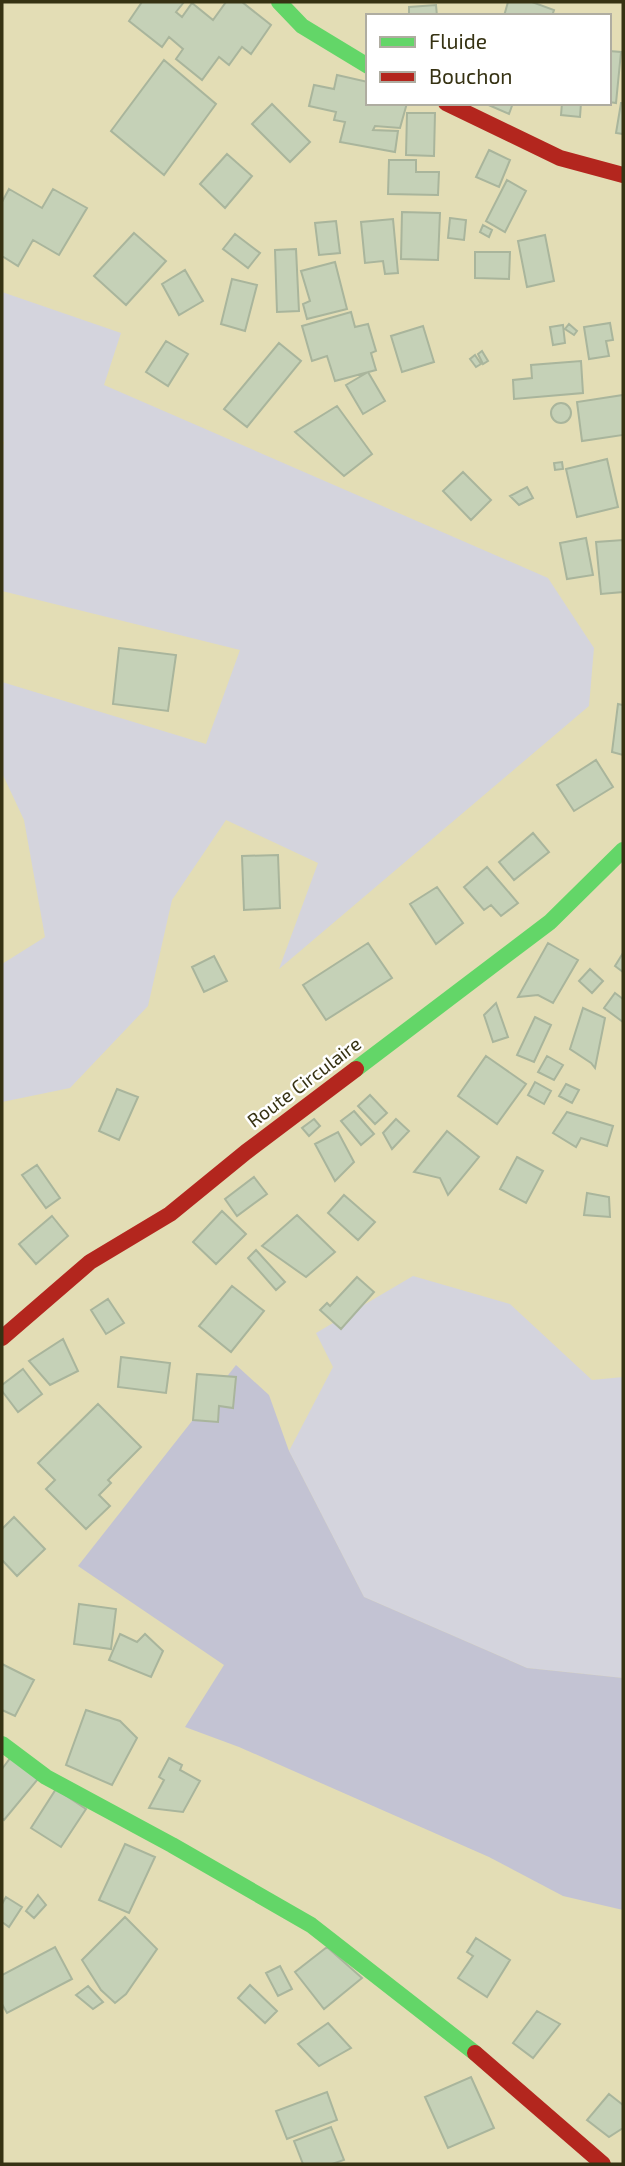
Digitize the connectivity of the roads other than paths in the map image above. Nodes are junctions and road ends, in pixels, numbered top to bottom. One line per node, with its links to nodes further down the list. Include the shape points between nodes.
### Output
1 (279, 2): 2 (street, via 302,26)
2 (366, 65)
3 (450, 105): 4 (street, via 560,158)
4 (623, 175)
5 (623, 850): 6 (street, Route Circulaire, via 550,922 170,1214 90,1262)
6 (2, 1338)
7 (2, 1744): 8 (street, via 46,1777 311,1925 496,2069)
8 (603, 2164)

